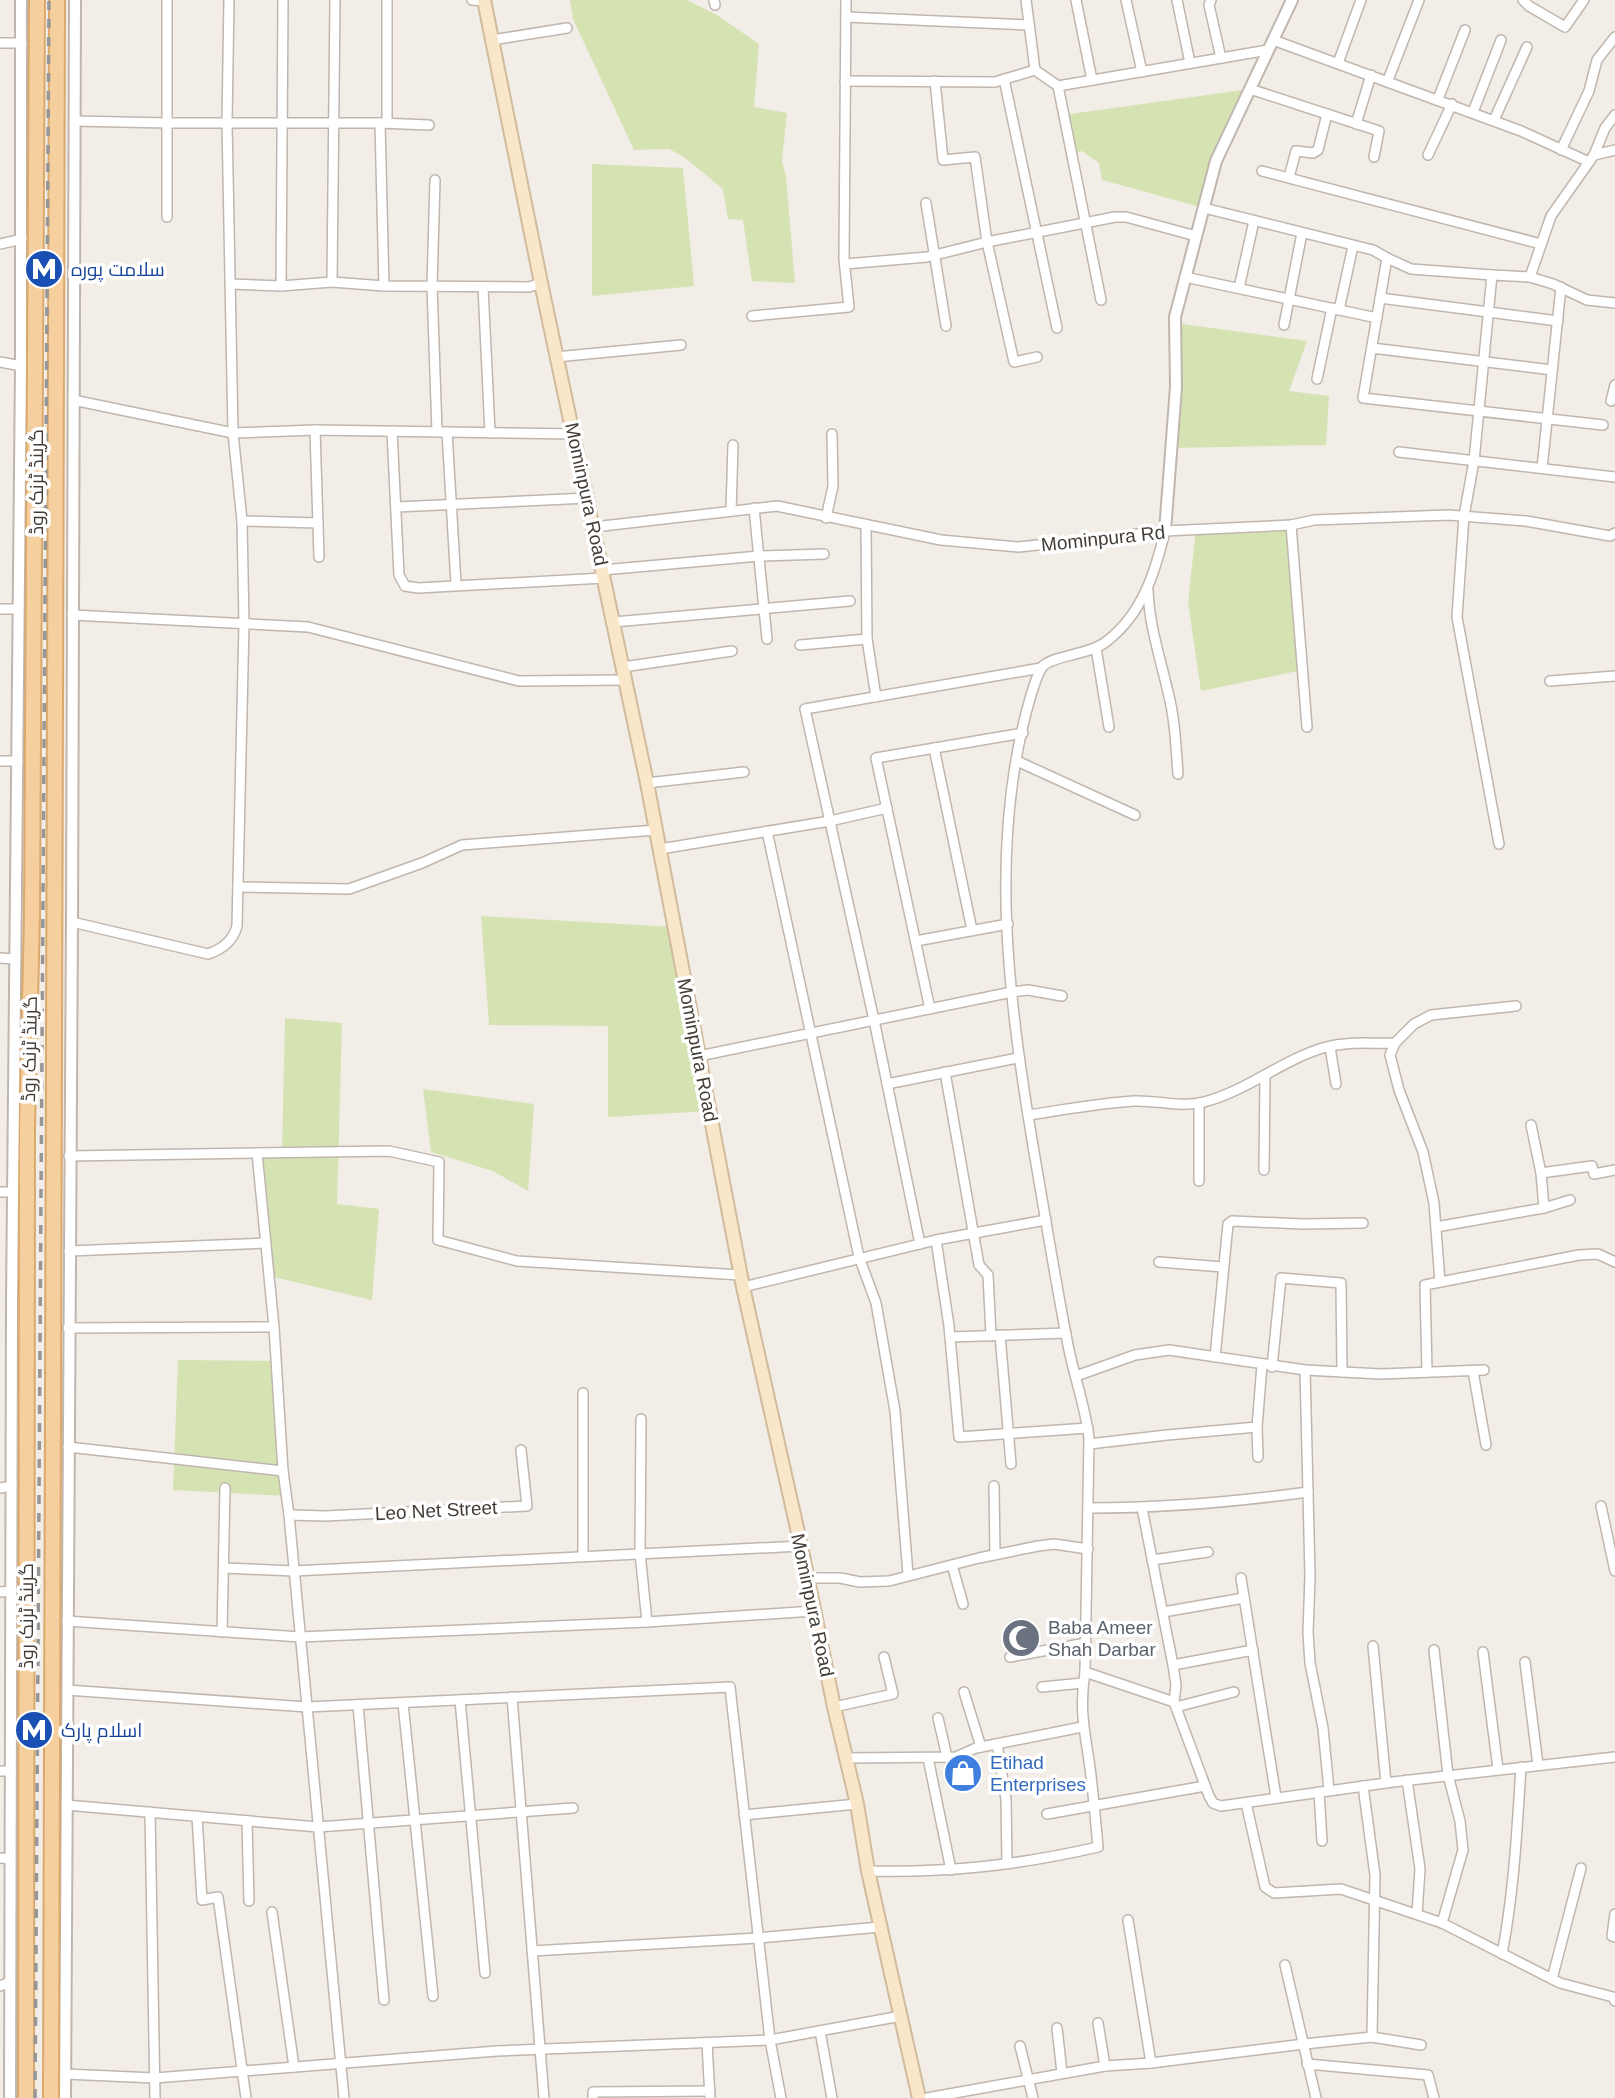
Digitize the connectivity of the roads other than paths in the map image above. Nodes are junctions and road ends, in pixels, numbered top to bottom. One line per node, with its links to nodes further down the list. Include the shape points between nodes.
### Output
1 (22, 0): 31 (street)
2 (37, 0): 135 (main road, گرینڈ ٹرنک روڈ)
3 (57, 0): 218 (main road, گرینڈ ٹرنک روڈ)
4 (75, 0): 53 (street)
5 (167, 0): 54 (street)
6 (229, 0): 55 (street)
7 (283, 0): 56 (street)
8 (335, 0): 58 (street)
9 (387, 0): 57 (street)
10 (472, 0): 11 (street)
11 (484, 0): 28 (main road, Mominpura Road)
12 (846, 0): 23 (street)
13 (1026, 0): 24 (street)
14 (1076, 0): 41 (street)
15 (1126, 0): 38 (street)
16 (1177, 0): 35 (street)
17 (1211, 0): 34 (street)
18 (1292, 0): 32 (street)
19 (1361, 0): 36 (street)
20 (1419, 0): 42 (street)
21 (1584, 0): 22 (street, via 1565,27)
22 (1524, 1)
23 (846, 17): 24 (street); 43 (street)
24 (1029, 25): 37 (street)
25 (567, 28): 28 (street)
26 (1465, 30): 47 (street)
27 (1615, 37): 61 (street, via 1597,60 1589,91)
28 (492, 40): 89 (main road, Mominpura Road)
29 (1501, 40): 49 (street)
30 (0, 43): 31 (street)
31 (22, 43): 77 (street)
32 (1271, 45): 34 (street); 36 (street); 46 (street)
33 (1527, 47): 52 (street)
34 (1220, 58): 35 (street)
35 (1190, 63): 38 (street)
36 (1338, 63): 39 (street)
37 (1035, 70): 40 (street); 45 (street)
38 (1142, 72): 41 (street)
39 (1371, 75): 42 (street); 59 (street)
40 (1004, 79): 44 (street); 74 (street)
41 (1092, 80): 45 (street)
42 (1388, 80): 47 (street)
43 (845, 81): 44 (street); 84 (street)
44 (935, 81): 78 (street, via 943,160 975,157)
45 (1058, 86): 73 (street)
46 (1250, 89): 50 (street); 70 (street, via 1216,161)
47 (1438, 99): 48 (street)
48 (1452, 104): 49 (street); 63 (street)
49 (1473, 112): 52 (street)
50 (1327, 114): 59 (street); 67 (street, via 1318,150 1296,151)
51 (1615, 114): 65 (street)
52 (1493, 120): 61 (street)
53 (74, 121): 54 (street); 119 (street)
54 (167, 122): 55 (street); 71 (street)
55 (227, 122): 56 (street); 90 (street)
56 (283, 123): 58 (street); 91 (street)
57 (383, 123): 58 (street); 60 (street); 92 (street)
58 (334, 124): 88 (street)
59 (1356, 124): 64 (street, via 1379,131)
60 (429, 125)
61 (1561, 150): 65 (street)
62 (1615, 150): 65 (street)
63 (1428, 155)
64 (1374, 157)
65 (1591, 159): 80 (street, via 1550,216)
66 (1262, 170): 67 (street)
67 (1289, 177): 80 (street)
68 (435, 180): 93 (street)
69 (926, 203): 82 (street)
70 (1204, 208): 72 (street); 76 (street)
71 (167, 216)
72 (1254, 221): 75 (street); 96 (street)
73 (1085, 222): 74 (street); 76 (street, via 1126,217); 99 (street)
74 (1036, 232): 78 (street); 108 (street)
75 (1302, 233): 81 (street); 98 (street)
76 (1196, 236): 87 (street)
77 (22, 239): 79 (street); 115 (street)
78 (987, 242): 82 (street); 112 (street, via 1014,362)
79 (0, 244)
80 (1541, 244): 86 (street)
81 (1353, 246): 83 (street); 101 (street)
82 (935, 255): 84 (street); 107 (street)
83 (1387, 258): 85 (street, via 1411,269); 97 (street)
84 (845, 264): 103 (street, via 849,307)
85 (1492, 275): 86 (street); 102 (street)
86 (1530, 276): 95 (street)
87 (1185, 277): 96 (street); 151 (street, via 1175,317 1176,387)
88 (332, 282): 91 (street); 92 (street)
89 (541, 283): 94 (street); 111 (main road, Mominpura Road)
90 (231, 284): 91 (street); 129 (street)
91 (281, 286)
92 (384, 286): 93 (street)
93 (432, 286): 94 (street); 126 (street)
94 (483, 287): 128 (street)
95 (1561, 287): 100 (street, via 1587,300); 105 (street)
96 (1239, 288): 98 (street)
97 (1380, 298): 102 (street); 104 (street)
98 (1289, 299): 101 (street); 106 (street)
99 (1101, 300)
100 (1615, 303)
101 (1335, 309): 104 (street); 117 (street)
102 (1488, 313): 105 (street); 114 (street)
103 (752, 316)
104 (1377, 318): 110 (street)
105 (1558, 321): 116 (street)
106 (1284, 325)
107 (946, 327)
108 (1057, 328)
109 (681, 345): 111 (street)
110 (1372, 348): 114 (street); 121 (street, via 1363,398)
111 (556, 357): 130 (main road, Mominpura Road)
112 (1037, 357)
113 (0, 362): 115 (street)
114 (1484, 362): 116 (street); 121 (street)
115 (21, 366): 137 (street)
116 (1552, 370): 122 (street)
117 (1317, 379)
118 (1615, 386): 120 (street)
119 (73, 400): 129 (street); 163 (street)
120 (1611, 401)
121 (1479, 411): 122 (street); 134 (street)
122 (1547, 418): 123 (street); 136 (street)
123 (1604, 425)
124 (316, 430): 125 (street); 129 (street); 147 (street)
125 (392, 431): 126 (street); 141 (street)
126 (437, 432): 127 (street)
127 (447, 432): 128 (street); 140 (street)
128 (490, 432): 130 (street)
129 (233, 433): 146 (street)
130 (574, 434): 139 (main road, Mominpura Road)
131 (832, 434): 145 (street, via 833,486)
132 (733, 445): 143 (street)
133 (1399, 452): 134 (street)
134 (1474, 461): 136 (street); 144 (street)
135 (36, 468): 137 (street); 217 (main road, گرینڈ ٹرنک روڈ, via 33,888)
136 (1542, 468): 138 (street)
137 (20, 469): 162 (street)
138 (1615, 477)
139 (588, 498): 140 (street); 150 (main road, Mominpura Road)
140 (452, 504): 141 (street); 157 (street)
141 (397, 507): 157 (street, via 401,582 411,588)
142 (754, 508): 143 (street, Mominpura Rd); 145 (street, Mominpura Rd, via 777,506); 154 (street)
143 (731, 511): 150 (street, Mominpura Rd)
144 (1464, 516): 148 (street, Mominpura Rd, via 1314,520); 152 (street, Mominpura Rd, via 1610,536); 191 (street, via 1457,617)
145 (826, 518): 149 (street, Mominpura Rd)
146 (242, 521): 147 (street); 165 (street)
147 (318, 523): 155 (street)
148 (1291, 525): 151 (street, Mominpura Rd); 177 (street)
149 (866, 526): 151 (street, Mominpura Rd, via 941,540 1019,547); 167 (street)
150 (594, 527): 156 (main road, Mominpura Road)
151 (1165, 531): 158 (street)
152 (1615, 533)
153 (824, 554): 154 (street)
154 (759, 556): 156 (street); 160 (street)
155 (319, 557)
156 (604, 574): 157 (street); 164 (main road, Mominpura Road)
157 (456, 584)
158 (1148, 588): 169 (street, via 1129,618); 184 (street, via 1149,616 1169,694)
159 (850, 601): 160 (street)
160 (764, 608): 164 (street); 166 (street)
161 (0, 609): 162 (street)
162 (18, 609): 181 (street)
163 (72, 615): 165 (street); 194 (street)
164 (614, 622): 172 (main road, Mominpura Road)
165 (244, 624): 172 (street, via 308,627 519,681); 193 (street)
166 (767, 639)
167 (867, 639): 168 (street); 175 (street)
168 (800, 645)
169 (1096, 648): 171 (street); 176 (street)
170 (732, 651): 172 (street)
171 (1041, 668): 175 (street); 178 (street)
172 (624, 673): 185 (main road, Mominpura Road)
173 (1615, 676): 174 (street)
174 (1550, 681)
175 (876, 696): 188 (street, via 805,709)
176 (1109, 727)
177 (1307, 727)
178 (1023, 733): 179 (street); 182 (street)
179 (934, 748): 186 (street, via 876,758); 196 (street)
180 (0, 761): 181 (street)
181 (18, 761): 199 (street)
182 (1017, 761): 187 (street); 195 (street, via 1005,857)
183 (744, 772): 185 (street)
184 (1178, 774)
185 (647, 783): 189 (main road, Mominpura Road)
186 (887, 808): 188 (street); 197 (street)
187 (1135, 815)
188 (830, 821): 190 (street); 204 (street)
189 (656, 830): 192 (main road, Mominpura Road); 193 (street, via 462,845 349,888)
190 (767, 831): 192 (street); 205 (street)
191 (1499, 844)
192 (660, 849): 208 (main road, Mominpura Road)
193 (238, 887): 194 (street, via 234,936 208,954)
194 (72, 922): 220 (street)
195 (1008, 924): 196 (street); 200 (street)
196 (972, 930): 197 (street)
197 (916, 941): 203 (street)
198 (0, 958): 199 (street)
199 (14, 959): 217 (street)
200 (1012, 992): 201 (street); 203 (street); 209 (street)
201 (1062, 996)
202 (1516, 1006): 206 (street, via 1431,1015)
203 (930, 1009): 204 (street)
204 (874, 1020): 205 (street); 212 (street)
205 (811, 1033): 208 (street); 237 (street)
206 (1395, 1043): 207 (street); 231 (street, via 1390,1055 1423,1152)
207 (1330, 1046): 211 (street); 213 (street)
208 (699, 1056): 241 (main road, Mominpura Road)
209 (1018, 1058): 210 (street); 215 (street)
210 (945, 1072): 212 (street); 232 (street)
211 (1265, 1075): 214 (street); 221 (street)
212 (887, 1084): 235 (street)
213 (1336, 1084)
214 (1199, 1103): 215 (street, via 1136,1101); 224 (street)
215 (1028, 1115): 229 (street)
216 (1531, 1125): 223 (street)
217 (20, 1129): 218 (main road); 226 (street); 244 (main road, گرینڈ ٹرنک روڈ)
218 (53, 1129): 409 (main road, گرینڈ ٹرنک روڈ)
219 (257, 1153): 220 (street); 234 (street); 241 (street, via 389,1151 439,1162 438,1240 517,1261)
220 (69, 1156): 236 (street)
221 (1264, 1170)
222 (1615, 1170): 223 (street, via 1594,1174 1592,1166)
223 (1541, 1173): 228 (street)
224 (1199, 1181)
225 (0, 1192): 226 (street)
226 (13, 1192): 244 (street)
227 (1570, 1200): 228 (street)
228 (1544, 1208): 231 (street)
229 (1046, 1220): 232 (street); 247 (street)
230 (1363, 1223): 240 (street, via 1232,1221 1226,1230)
231 (1436, 1227): 242 (street)
232 (975, 1233): 233 (street); 248 (street, via 979,1265 988,1275)
233 (936, 1240): 235 (street); 249 (street)
234 (266, 1242): 236 (street); 245 (street)
235 (920, 1244): 237 (street)
236 (69, 1251): 246 (street)
237 (859, 1257): 241 (street); 290 (street, via 876,1303 895,1411)
238 (1158, 1262): 240 (street)
239 (1615, 1262): 242 (street, via 1598,1254 1579,1255)
240 (1223, 1267): 250 (street)
241 (741, 1281): 279 (main road, Mominpura Road)
242 (1440, 1282): 257 (street, via 1425,1285)
243 (0, 1302): 244 (street)
244 (20, 1302): 272 (street); 408 (main road, گرینڈ ٹرنک روڈ)
245 (274, 1327): 246 (street); 270 (street)
246 (68, 1328): 266 (street)
247 (1066, 1334): 248 (street); 258 (street)
248 (995, 1336): 249 (street); 263 (street)
249 (950, 1337): 263 (street, via 959,1437)
250 (1215, 1357): 251 (street); 258 (street, via 1153,1351)
251 (1262, 1365): 252 (street); 261 (street)
252 (1272, 1367): 253 (street); 256 (street, via 1280,1278 1340,1283)
253 (1305, 1370): 256 (street); 274 (street)
254 (1484, 1370): 255 (street)
255 (1473, 1371): 257 (street); 265 (street)
256 (1342, 1372): 257 (street)
257 (1427, 1372)
258 (1076, 1376): 262 (street)
259 (583, 1393): 284 (street)
260 (641, 1419): 282 (street)
261 (1257, 1427): 264 (street); 268 (street)
262 (1088, 1428): 263 (street); 264 (street)
263 (1009, 1434): 269 (street)
264 (1089, 1444): 276 (street)
265 (1486, 1445)
266 (68, 1447): 270 (street); 298 (street)
267 (521, 1450): 278 (street, Leo Net Street, via 527,1506)
268 (1258, 1457)
269 (1012, 1464)
270 (283, 1471): 278 (street)
271 (994, 1486): 283 (street)
272 (6, 1487): 293 (street)
273 (225, 1488): 287 (street)
274 (1308, 1492): 277 (street); 341 (street, via 1308,1633)
275 (1601, 1506): 289 (street)
276 (1088, 1508): 277 (street); 280 (street)
277 (1142, 1508): 285 (street)
278 (289, 1515): 288 (street)
279 (801, 1546): 282 (street); 291 (main road, Mominpura Road)
280 (1088, 1549): 283 (street, via 1054,1544); 302 (street)
281 (1208, 1552): 285 (street)
282 (640, 1553): 284 (street); 299 (street)
283 (995, 1554): 286 (street)
284 (583, 1556): 288 (street)
285 (1152, 1560): 297 (street)
286 (952, 1565): 290 (street); 295 (street)
287 (224, 1568): 288 (street); 300 (street)
288 (295, 1571): 301 (street)
289 (1615, 1571)
290 (908, 1575): 291 (street, via 860,1582)
291 (807, 1578): 296 (main road, Mominpura Road)
292 (1241, 1578): 294 (street)
293 (6, 1592): 335 (street)
294 (1244, 1598): 297 (street); 304 (street)
295 (962, 1604)
296 (814, 1611): 299 (street); 323 (main road, Mominpura Road)
297 (1163, 1612): 310 (street)
298 (67, 1621): 300 (street); 314 (street)
299 (647, 1622): 301 (street)
300 (222, 1632): 301 (street)
301 (300, 1637): 322 (street)
302 (1086, 1643): 308 (street); 311 (street)
303 (1373, 1646): 338 (street)
304 (1253, 1650): 310 (street); 343 (street)
305 (1434, 1650): 336 (street)
306 (1483, 1652): 334 (street)
307 (884, 1657): 323 (street, via 893,1694)
308 (1010, 1657)
309 (1525, 1662): 332 (street)
310 (1173, 1665): 320 (street)
311 (1085, 1672): 312 (street); 320 (street)
312 (1083, 1683): 313 (street); 325 (street)
313 (1042, 1687)
314 (67, 1690): 322 (street); 346 (street)
315 (964, 1692): 327 (street)
316 (1234, 1692): 320 (street)
317 (512, 1697): 318 (street); 350 (street); 352 (street, via 730,1687)
318 (460, 1700): 319 (street); 354 (street)
319 (402, 1703): 321 (street); 355 (street)
320 (1175, 1704): 340 (street)
321 (358, 1705): 322 (street); 357 (street)
322 (307, 1707): 358 (street)
323 (834, 1707): 330 (main road, Mominpura Road)
324 (938, 1718): 328 (street)
325 (1082, 1727): 326 (street); 347 (street)
326 (997, 1744): 327 (street); 361 (street, via 1006,1798)
327 (981, 1747): 328 (street)
328 (947, 1757): 331 (street)
329 (1615, 1757): 332 (street)
330 (846, 1758): 331 (street); 345 (main road, Mominpura Road)
331 (928, 1758): 363 (street)
332 (1538, 1765): 333 (street)
333 (1521, 1767): 334 (street); 376 (street)
334 (1497, 1769): 336 (street)
335 (6, 1771): 360 (street)
336 (1448, 1775): 337 (street); 371 (street, via 1462,1850)
337 (1407, 1780): 338 (street); 369 (street, via 1420,1869)
338 (1386, 1783): 339 (street)
339 (1363, 1786): 341 (street); 365 (street, via 1373,1849)
340 (1205, 1787): 344 (street, via 1213,1803); 347 (street)
341 (1329, 1790): 342 (street)
342 (1319, 1792): 343 (street); 359 (street)
343 (1276, 1797): 344 (street)
344 (1246, 1803): 365 (street, via 1269,1891 1341,1889)
345 (857, 1804): 352 (street); 364 (main road, Mominpura Road)
346 (66, 1805): 349 (street); 402 (street)
347 (1094, 1807): 351 (street); 361 (street, via 1098,1847)
348 (573, 1808): 350 (street)
349 (150, 1812): 353 (street); 403 (street)
350 (521, 1812): 354 (street); 375 (street)
351 (1047, 1814)
352 (744, 1815): 374 (street)
353 (197, 1816): 356 (street); 400 (street, via 202,1900 218,1897)
354 (471, 1816): 355 (street); 378 (street)
355 (415, 1820): 357 (street); 381 (street)
356 (247, 1821): 358 (street); 366 (street)
357 (368, 1823): 358 (street); 382 (street)
358 (318, 1827): 395 (street)
359 (1322, 1841)
360 (5, 1858): 380 (street)
361 (1007, 1864): 363 (street)
362 (1581, 1868): 379 (street)
363 (951, 1870): 364 (street)
364 (868, 1871): 372 (main road, Mominpura Road)
365 (1374, 1900): 369 (street); 388 (street)
366 (249, 1901)
367 (272, 1912): 399 (street)
368 (1615, 1913): 373 (street)
369 (1417, 1914): 371 (street)
370 (1128, 1920): 396 (street)
371 (1442, 1923): 376 (street)
372 (880, 1927): 374 (street); 384 (main road, Mominpura Road)
373 (1615, 1937)
374 (758, 1938): 375 (street); 389 (street)
375 (532, 1951): 394 (street)
376 (1502, 1954): 379 (street)
377 (1285, 1965): 391 (street)
378 (485, 1973)
379 (1552, 1979): 383 (street)
380 (5, 1984): 407 (street)
381 (433, 1996)
382 (384, 2000)
383 (1615, 2001)
384 (901, 2016): 387 (street); 418 (main road, Mominpura Road)
385 (1098, 2023): 398 (street)
386 (1057, 2028): 401 (street)
387 (820, 2031): 389 (street); 417 (street)
388 (1372, 2037): 391 (street); 392 (street)
389 (770, 2040): 390 (street); 416 (street)
390 (707, 2043): 394 (street); 406 (street)
391 (1304, 2044): 396 (street); 397 (street)
392 (1421, 2045)
393 (1020, 2046): 404 (street)
394 (540, 2049): 395 (street); 414 (street)
395 (339, 2063): 399 (street); 413 (street)
396 (1151, 2063): 398 (street)
397 (1307, 2064): 421 (street); 422 (street, via 1428,2075)
398 (1105, 2066): 401 (street)
399 (294, 2067): 400 (street)
400 (242, 2071): 403 (street); 412 (street)
401 (1062, 2073): 404 (street)
402 (65, 2074): 403 (street); 410 (street)
403 (155, 2078): 411 (street)
404 (1028, 2079): 419 (street); 420 (street)
405 (659, 2095): 406 (street); 415 (street, via 593,2092)
406 (710, 2095)
407 (10, 2098)
408 (26, 2098)
409 (51, 2098)
410 (65, 2098)
411 (155, 2098)
412 (246, 2098)
413 (344, 2098)
414 (544, 2098)
415 (593, 2098)
416 (781, 2098)
417 (832, 2098)
418 (919, 2098)
419 (926, 2098)
420 (1033, 2098)
421 (1316, 2098)
422 (1434, 2098)

